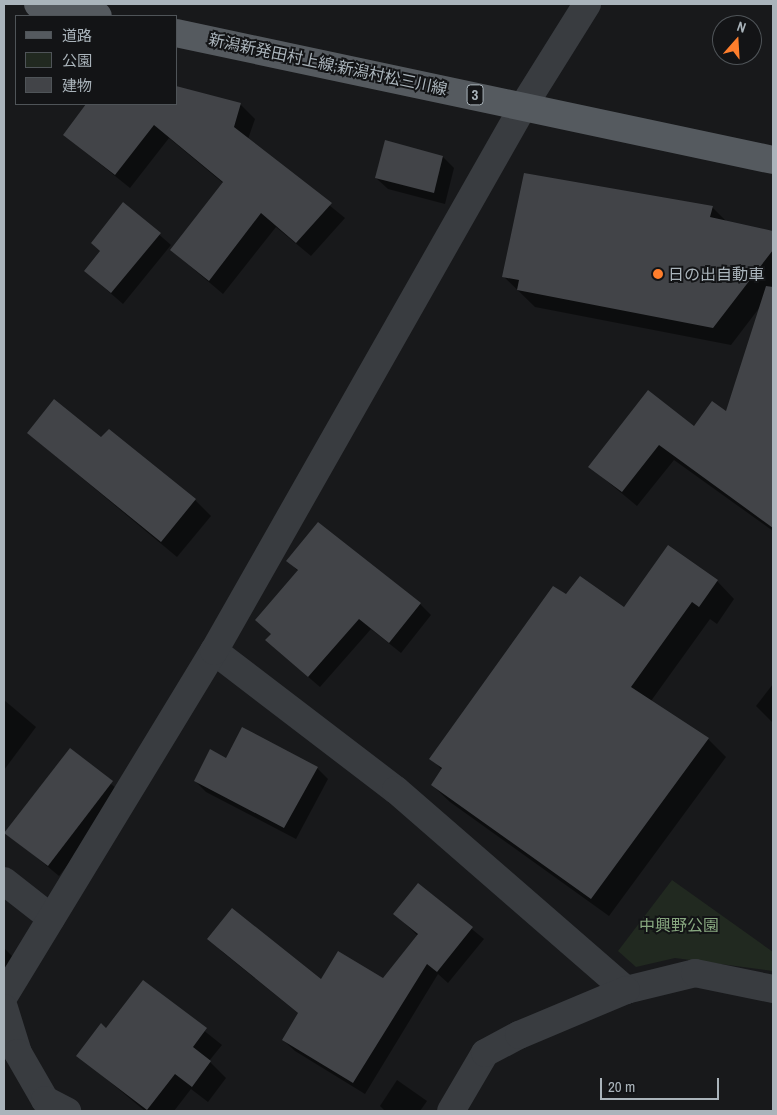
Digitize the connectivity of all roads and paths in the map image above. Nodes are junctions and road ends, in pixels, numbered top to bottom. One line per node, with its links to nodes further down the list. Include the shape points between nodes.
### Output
1 (38, 4): 3 (main road)
2 (587, 4): 5 (street)
3 (93, 15)
4 (178, 33): 5 (main road, 新潟新発田村上線;新潟村松三川線 / 3)
5 (524, 105): 6 (main road, 新潟新発田村上線;新潟村松三川線 / 3); 7 (street)
6 (773, 160)
7 (214, 651): 9 (street); 11 (street, via 396,790)
8 (4, 881): 9 (street)
9 (51, 918): 12 (street)
10 (773, 989): 11 (street, via 695,973)
11 (626, 990): 15 (street, via 485,1052)
12 (4, 996)
13 (4, 1008): 14 (street, via 18,1053 45,1100)
14 (67, 1111)
15 (451, 1111)

